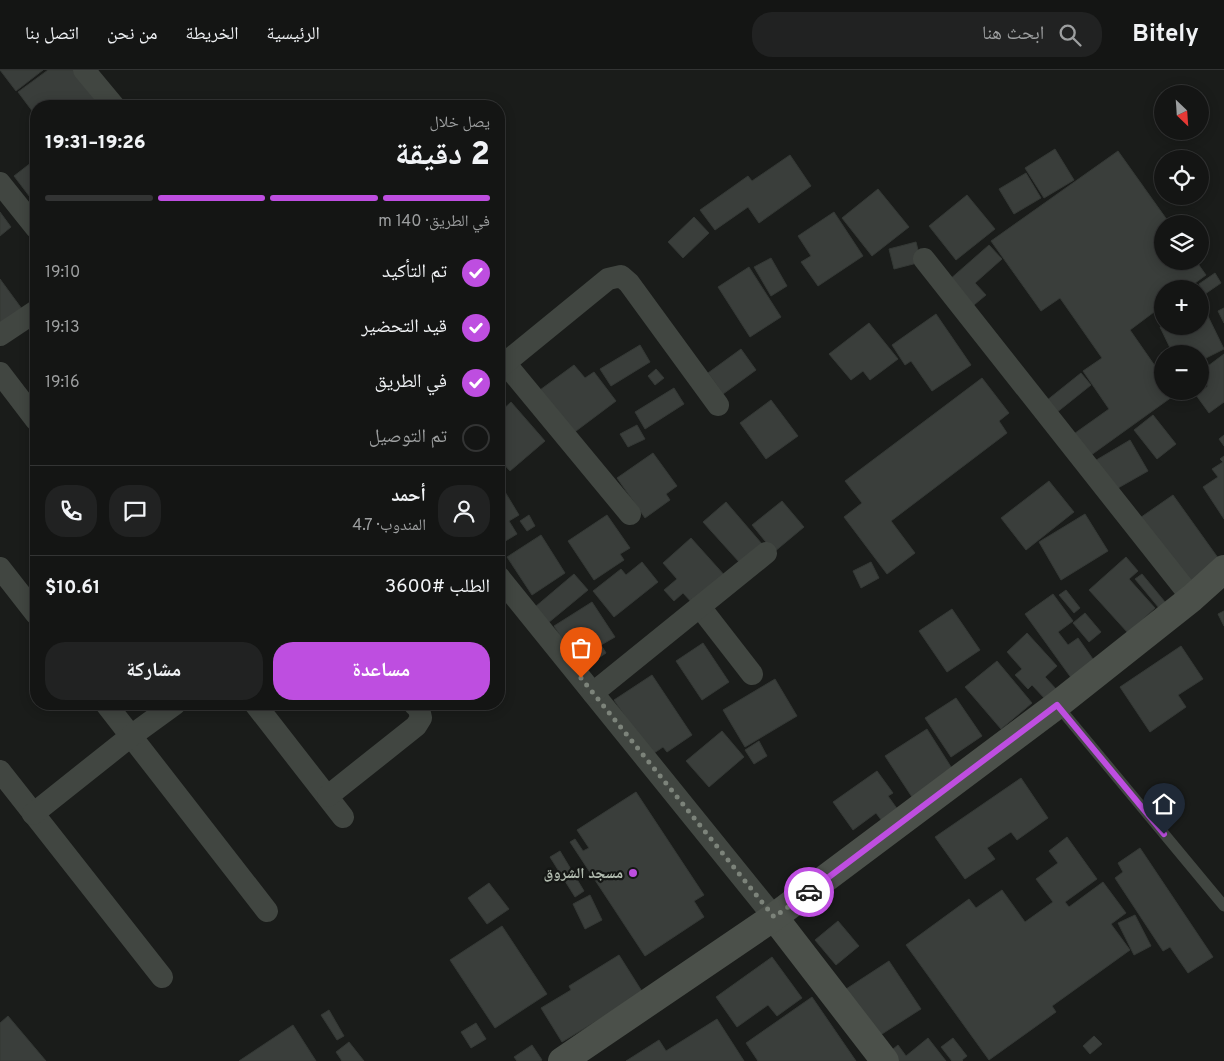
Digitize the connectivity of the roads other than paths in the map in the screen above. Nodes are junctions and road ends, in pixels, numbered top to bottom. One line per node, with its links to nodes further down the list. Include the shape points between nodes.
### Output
1 (84, 70): 2 (street)
2 (109, 100)
3 (0, 183): 4 (street)
4 (30, 220)
5 (924, 259): 18 (street)
6 (30, 315): 7 (street)
7 (0, 334)
8 (505, 364): 11 (street, via 608,279 620,276 629,283)
9 (505, 369): 13 (street)
10 (0, 373): 12 (street)
11 (718, 405)
12 (30, 412)
13 (630, 514)
14 (766, 553): 20 (street)
15 (0, 568): 19 (street)
16 (1224, 569): 18 (street)
17 (505, 583): 22 (street)
18 (1192, 598): 23 (street)
19 (30, 606)
20 (700, 607): 21 (street); 22 (street)
21 (752, 674)
22 (593, 693): 35 (street)
23 (1057, 705): 33 (lane); 35 (street)
24 (111, 710): 28 (street)
25 (167, 710): 28 (street)
26 (259, 710): 30 (street)
27 (419, 710): 30 (street, via 421,718 416,726)
28 (131, 736): 31 (street); 34 (street)
29 (0, 771): 31 (street)
30 (328, 796): 32 (street)
31 (33, 814): 36 (street)
32 (343, 817)
33 (1224, 906)
34 (267, 911)
35 (774, 917): 37 (street); 38 (street)
36 (162, 977)
37 (562, 1061)
38 (885, 1061)

